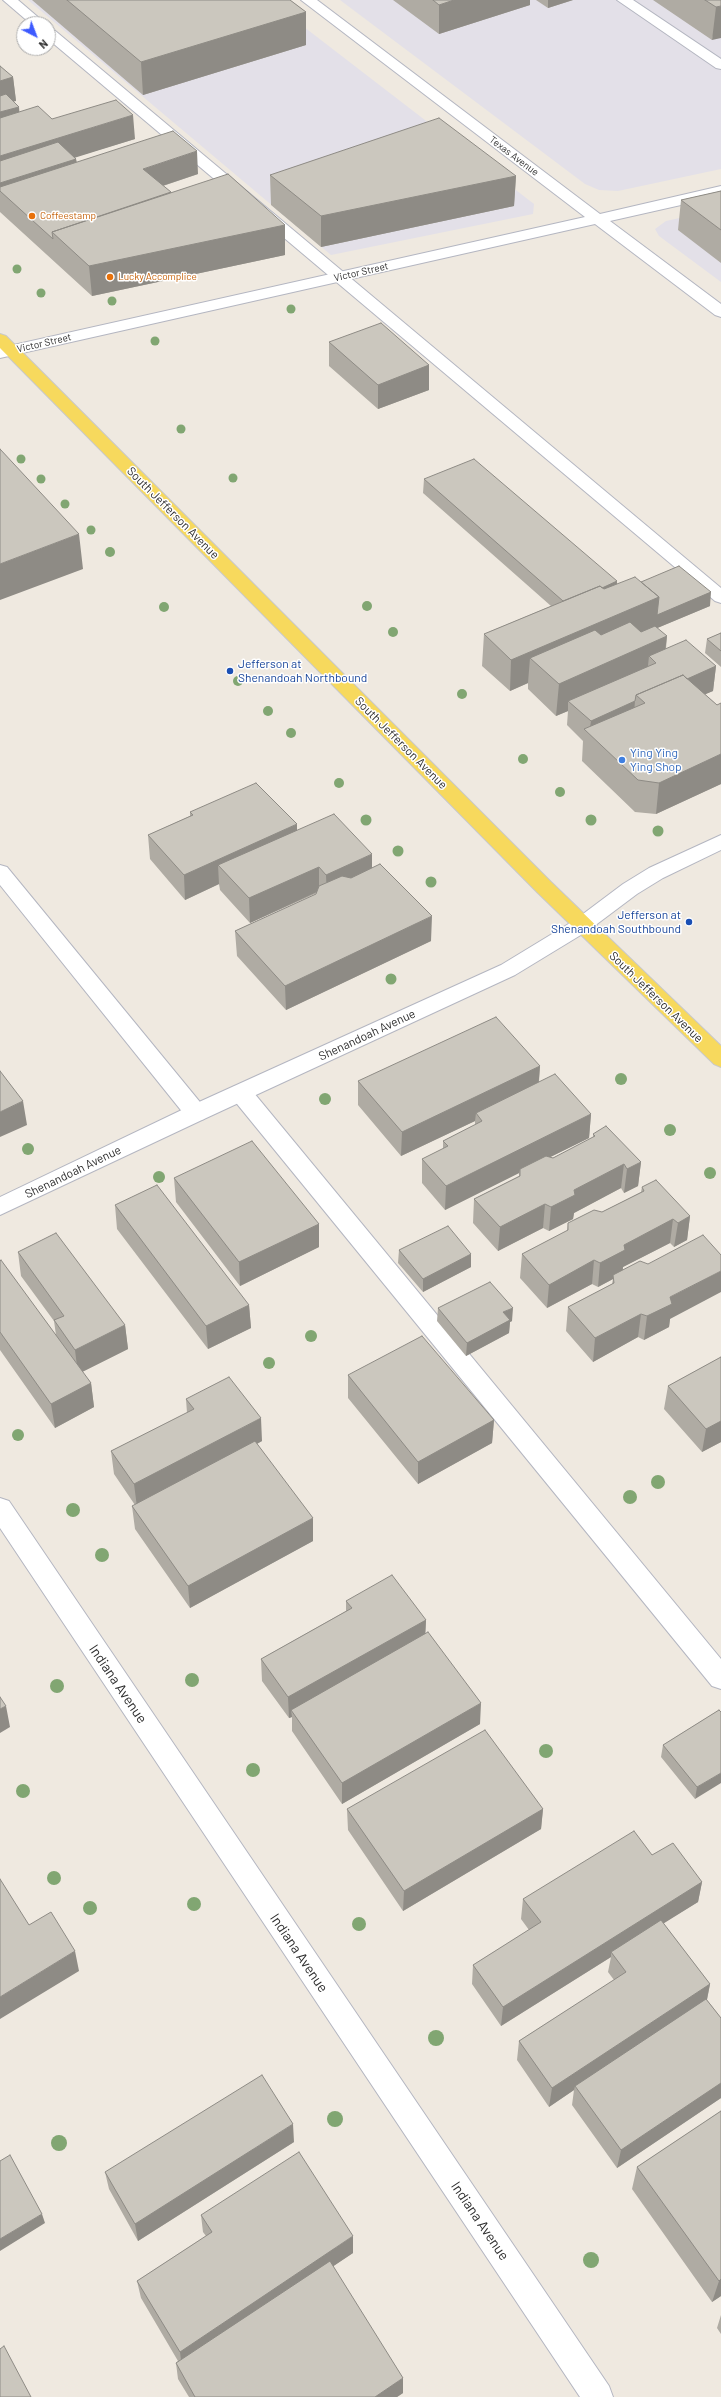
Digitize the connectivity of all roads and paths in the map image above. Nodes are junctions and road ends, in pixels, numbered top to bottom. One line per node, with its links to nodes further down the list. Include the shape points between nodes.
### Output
1 (10, 0): 4 (street)
2 (308, 0): 8 (street, Texas Avenue)
3 (624, 0): 6 (street)
4 (29, 16)
5 (56, 39): 9 (street)
6 (721, 65)
7 (721, 191): 8 (street, Victor Street)
8 (598, 219): 9 (street, Victor Street); 10 (street, Texas Avenue)
9 (341, 277): 11 (street, Victor Street); 12 (street)
10 (721, 312)
11 (4, 347): 15 (main road, South Jefferson Avenue)
12 (721, 597)
13 (721, 842): 15 (street, Shenandoah Avenue, via 643,881)
14 (0, 872): 18 (street)
15 (582, 925): 16 (main road, South Jefferson Avenue); 17 (street, Shenandoah Avenue, via 508,970)
16 (721, 1058)
17 (241, 1093): 18 (street, Shenandoah Avenue); 21 (street)
18 (196, 1113): 19 (street, Shenandoah Avenue)
19 (0, 1207)
20 (0, 1508): 22 (street, Indiana Avenue)
21 (721, 1678)
22 (598, 2397)

